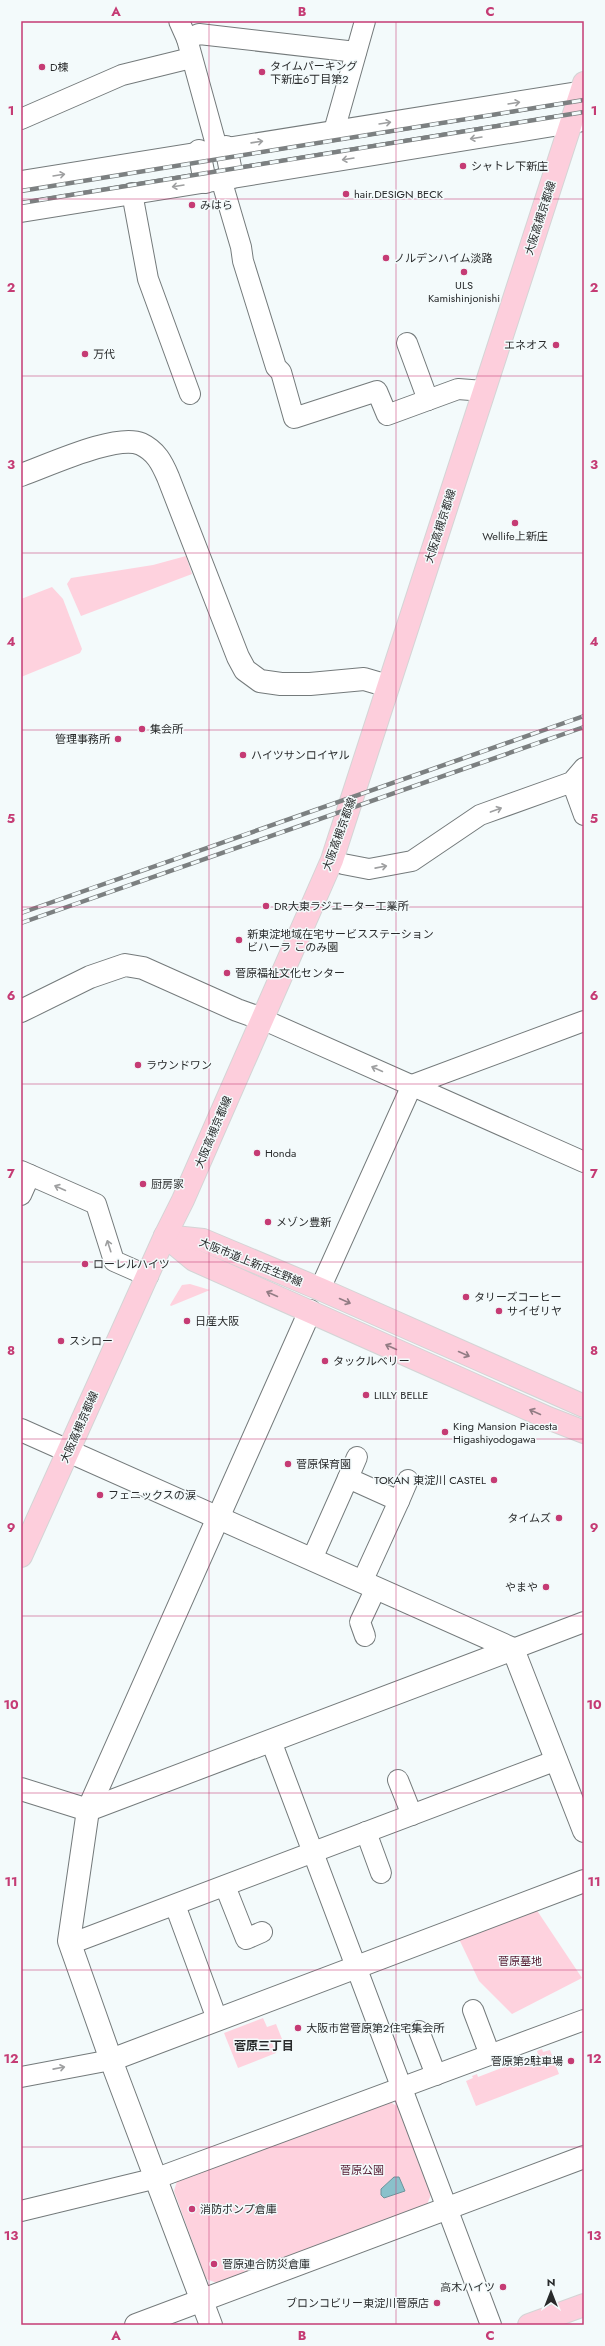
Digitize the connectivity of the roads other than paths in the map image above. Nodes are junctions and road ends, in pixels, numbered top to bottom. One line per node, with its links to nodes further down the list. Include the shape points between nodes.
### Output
1 (179, 21): 3 (street)
2 (365, 21): 4 (street)
3 (189, 49): 4 (street, via 199,34); 6 (street); 9 (street)
4 (356, 52): 8 (street)
5 (583, 88): 7 (main road, 大阪高槻京都線); 8 (street, one-way to 5)
6 (21, 119)
7 (577, 122): 10 (street, one-way to 10); 15 (main road, 大阪高槻京都線)
8 (334, 131): 9 (street, one-way to 8)
9 (214, 149): 10 (street); 11 (street, one-way to 9)
10 (219, 179): 12 (street, one-way to 12); 17 (street, via 245,269 276,367 281,372 294,418 377,391 387,415)
11 (21, 181)
12 (132, 193): 13 (street); 16 (street, via 148,278)
13 (21, 212)
14 (407, 343): 17 (street)
15 (484, 391): 17 (street, via 458,389); 19 (main road, 大阪高槻京都線)
16 (190, 394)
17 (428, 400)
18 (21, 475): 19 (street, via 107,444 125,441 141,444 158,457 168,477 245,670 260,682 281,684 364,678)
19 (388, 686): 24 (main road, 大阪高槻京都線, via 332,860)
20 (578, 775): 21 (street); 22 (street, one-way to 20, via 369,869 412,861 480,815)
21 (584, 815)
22 (343, 864)
23 (21, 1011): 24 (street, via 90,977 125,964 143,968 236,1010)
24 (262, 1018): 26 (street, one-way to 24); 30 (main road, 大阪高槻京都線)
25 (584, 1021): 26 (street)
26 (412, 1085): 27 (street); 32 (street)
27 (584, 1162)
28 (26, 1173): 29 (street); 31 (street, one-way to 28, via 114,1261 96,1204)
29 (21, 1195)
30 (165, 1236): 31 (main road, 大阪高槻京都線); 32 (main road, 大阪市道上新庄生野線, via 203,1240); 33 (main road, 大阪市道上新庄生野線, one-way to 30, via 194,1260)
31 (148, 1276): 37 (main road, 大阪高槻京都線)
32 (320, 1289): 34 (main road, 大阪市道上新庄生野線, one-way to 34)
33 (310, 1311): 36 (main road, 大阪市道上新庄生野線, one-way to 33); 42 (street)
34 (584, 1406)
35 (21, 1430): 37 (street)
36 (584, 1432)
37 (68, 1450): 42 (street); 43 (main road, 大阪高槻京都線)
38 (357, 1457): 39 (street)
39 (348, 1478): 41 (street); 44 (street)
40 (408, 1480): 41 (street)
41 (398, 1501): 45 (street)
42 (218, 1517): 44 (street); 53 (street)
43 (21, 1556)
44 (312, 1559): 45 (street)
45 (369, 1585): 47 (street, via 360,1622); 48 (street)
46 (584, 1622): 48 (street)
47 (365, 1636)
48 (513, 1649): 49 (street); 50 (street)
49 (271, 1741): 53 (street); 57 (street)
50 (557, 1760): 54 (street); 55 (street)
51 (398, 1780): 54 (street)
52 (21, 1789): 53 (street)
53 (88, 1810): 63 (street)
54 (412, 1816): 56 (street)
55 (584, 1831)
56 (366, 1832): 57 (street); 58 (street)
57 (312, 1852): 60 (street); 64 (street)
58 (381, 1873)
59 (584, 1881): 64 (street)
60 (225, 1886): 61 (street); 62 (street, via 246,1939)
61 (175, 1905): 63 (street); 66 (street)
62 (262, 1932)
63 (70, 1944): 70 (street)
64 (355, 1967): 66 (street); 73 (street)
65 (473, 2010): 69 (street)
66 (217, 2019): 70 (street)
67 (584, 2020): 69 (street)
68 (420, 2030): 71 (street)
69 (490, 2055): 71 (street)
70 (111, 2060): 72 (street, one-way to 70); 75 (street)
71 (436, 2075): 73 (street)
72 (21, 2077)
73 (400, 2088): 75 (street); 76 (street)
74 (584, 2157): 76 (street)
75 (157, 2178): 77 (street); 78 (street)
76 (446, 2209): 78 (street); 82 (street)
77 (21, 2211)
78 (202, 2300): 80 (street); 81 (street)
79 (584, 2305): 83 (main road)
80 (136, 2325)
81 (212, 2325)
82 (491, 2325)
83 (529, 2325)

